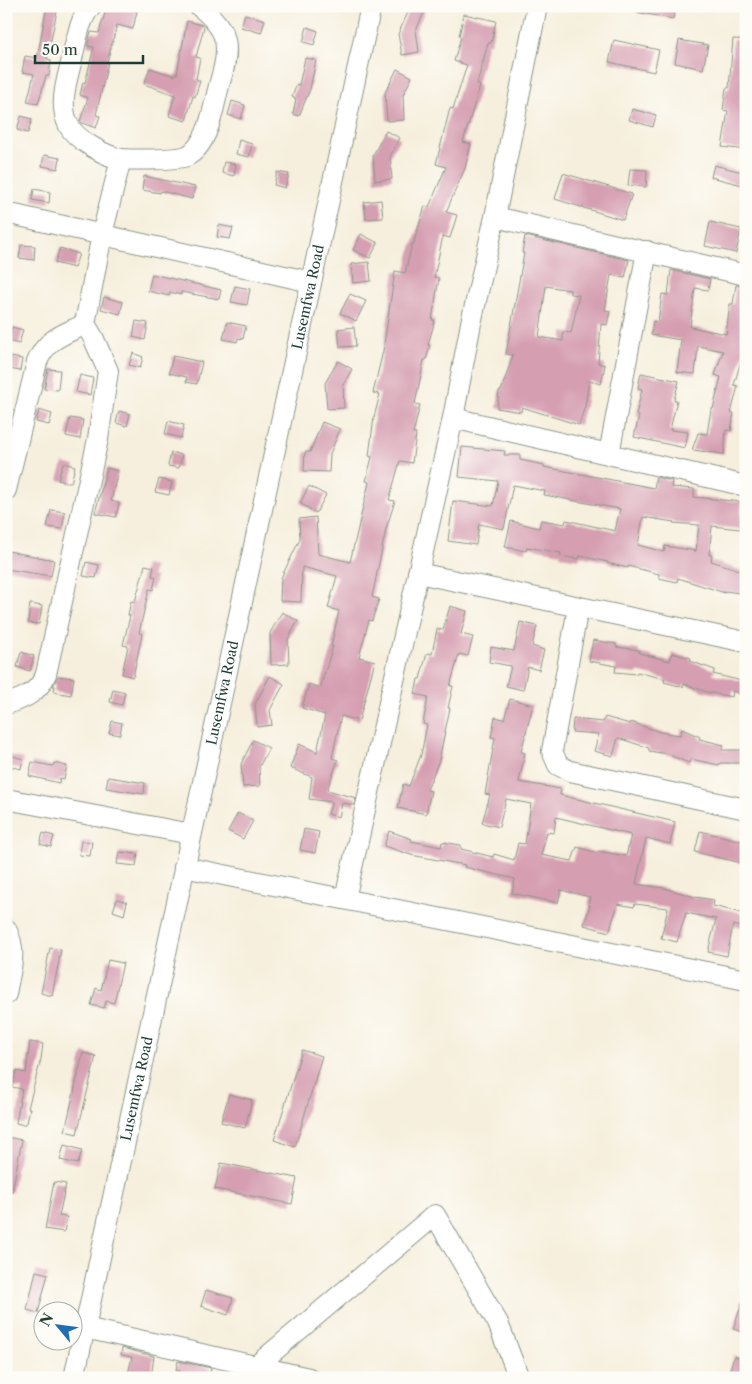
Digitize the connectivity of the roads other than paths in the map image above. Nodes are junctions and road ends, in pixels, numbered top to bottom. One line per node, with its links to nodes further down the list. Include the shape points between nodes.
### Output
1 (91, 6): 5 (street, via 79,30 65,90 64,110 69,126 78,137 90,146)
2 (199, 6): 5 (street, via 215,19 227,47 223,73 203,138 196,150 187,156)
3 (370, 6): 11 (street, Lusemfwa Road)
4 (537, 6): 7 (street)
5 (121, 159): 8 (street)
6 (6, 213): 8 (street)
7 (495, 217): 9 (street); 13 (street)
8 (102, 234): 11 (street); 12 (street)
9 (647, 251): 10 (street); 14 (street)
10 (746, 275)
11 (310, 282): 23 (street, Lusemfwa Road)
12 (84, 324): 16 (street, via 55,339 40,353); 20 (street, via 108,371 98,439 46,674 32,693)
13 (453, 418): 14 (street); 17 (street)
14 (609, 454): 15 (street)
15 (745, 484)
16 (6, 490)
17 (418, 574): 18 (street); 25 (street)
18 (578, 608): 19 (street); 22 (street, via 552,751 558,765 570,771)
19 (746, 642)
20 (6, 704)
21 (6, 799): 23 (street)
22 (746, 810)
23 (191, 834): 24 (street, Lusemfwa Road)
24 (184, 867): 25 (street); 29 (street, Lusemfwa Road)
25 (344, 899): 27 (street)
26 (6, 929): 28 (street, via 14,950)
27 (746, 980)
28 (6, 994)
29 (85, 1328): 30 (street); 31 (street, Lusemfwa Road)
30 (242, 1369): 32 (street); 33 (street, via 435,1215 498,1323)
31 (74, 1378)
32 (310, 1378)
33 (519, 1378)

